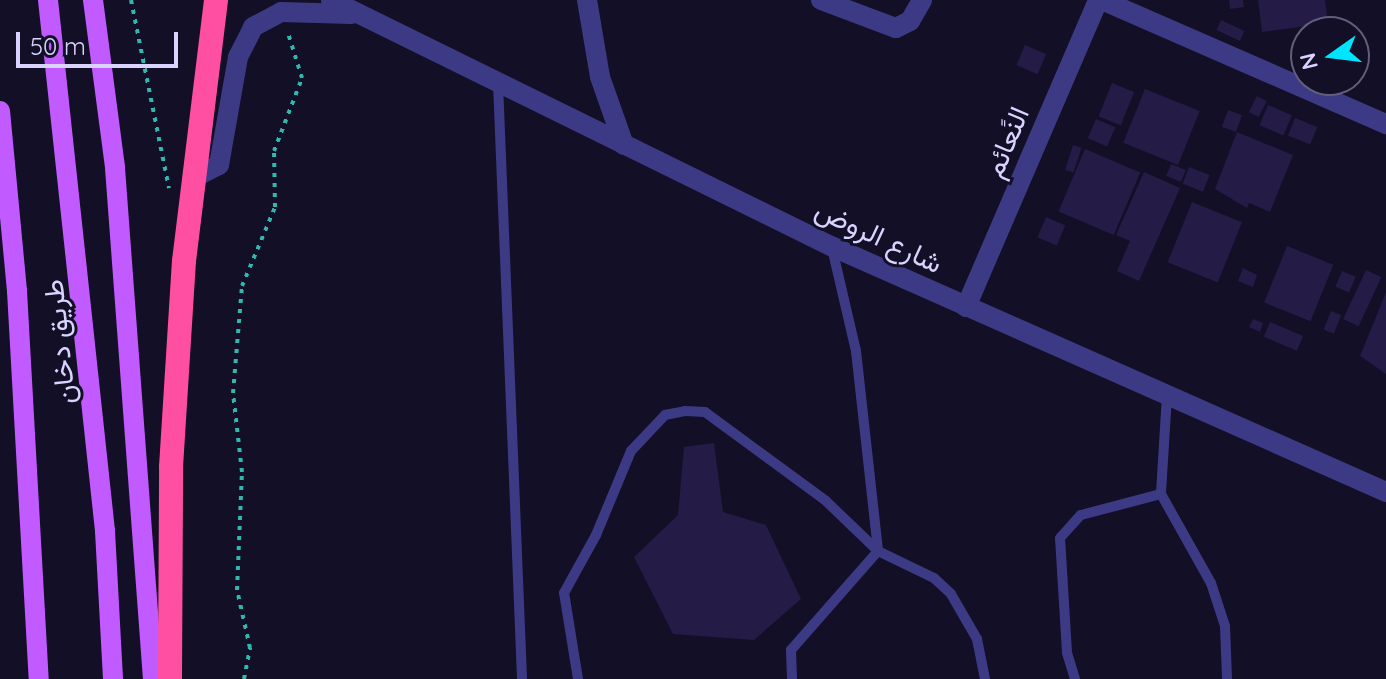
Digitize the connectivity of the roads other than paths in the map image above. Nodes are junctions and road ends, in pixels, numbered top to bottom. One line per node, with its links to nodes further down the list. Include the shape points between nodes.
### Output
1 (48, 0): 24 (main road, طريق دخان, via 105,531)
2 (93, 0): 25 (main road, via 116,184)
3 (216, 0): 14 (highway)
4 (331, 0): 9 (street, شارع الروض)
5 (587, 0): 13 (street, via 600,77)
6 (821, 0): 7 (street, via 896,28 910,21)
7 (922, 0)
8 (1100, 0): 12 (street); 18 (street, النًعائم)
9 (357, 14): 10 (street, شارع الروض); 14 (street, شارع الروض, via 281,12 253,27 238,57 219,165)
10 (498, 83): 13 (street, شارع الروض); 27 (lane)
11 (0, 111): 17 (main road, طريق دخان)
12 (1386, 124)
13 (624, 145): 16 (street, شارع الروض)
14 (195, 177): 26 (highway, via 184,261 171,467)
15 (0, 212): 17 (main road)
16 (831, 246): 18 (street, شارع الروض); 22 (lane, via 856,351)
17 (17, 291): 23 (main road, طريق دخان)
18 (966, 307): 19 (street, شارع الروض)
19 (1167, 395): 20 (street, شارع الروض); 21 (lane, via 1160,440)
20 (1386, 492)
21 (1161, 494): 31 (lane, via 1081,515 1060,538 1067,652); 32 (lane, via 1211,583 1225,626)
22 (878, 551): 28 (lane, via 826,501 705,412 665,415 631,451 596,535 564,593); 29 (lane, via 791,650); 30 (lane, via 934,578 951,594 977,639)
23 (39, 679)
24 (113, 679)
25 (153, 679)
26 (170, 679)
27 (522, 679)
28 (578, 679)
29 (792, 679)
30 (985, 679)
31 (1075, 679)
32 (1227, 679)

